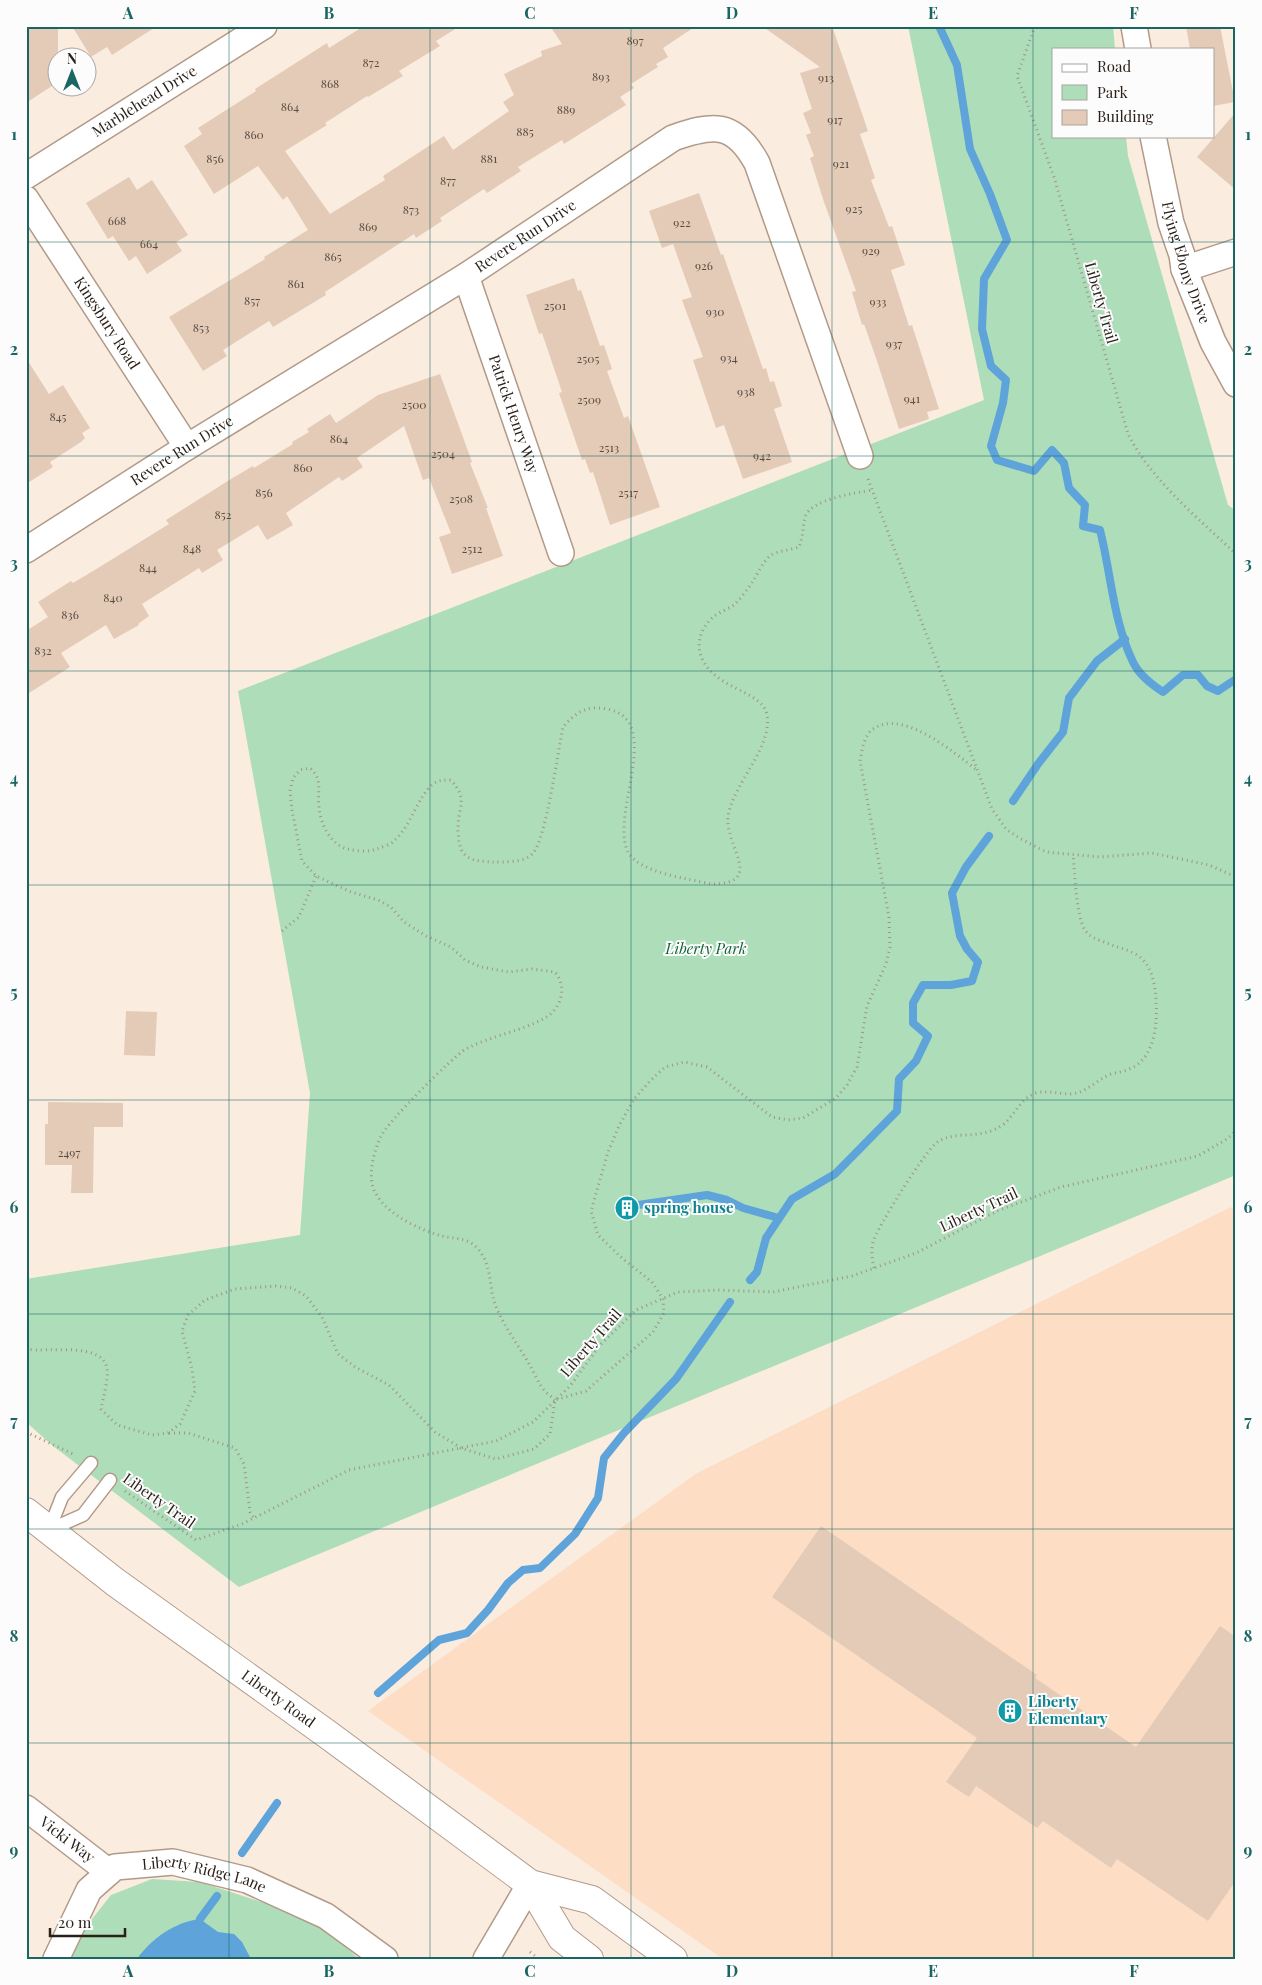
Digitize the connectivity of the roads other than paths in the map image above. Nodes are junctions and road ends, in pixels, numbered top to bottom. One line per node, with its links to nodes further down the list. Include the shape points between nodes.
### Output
1 (264, 26): 5 (street, Marblehead Drive)
2 (1134, 26): 3 (street)
3 (1138, 48)
4 (1153, 138): 8 (street, Flying Ebony Drive)
5 (26, 176)
6 (26, 199): 11 (street, Kingsbury Road)
7 (1236, 252): 8 (street)
8 (1184, 270): 10 (street, Flying Ebony Drive, via 1213,342)
9 (466, 276): 11 (street, Revere Run Drive); 12 (street, Revere Run Drive, via 673,138 699,129 721,128 748,146 757,163); 14 (street, Patrick Henry Way)
10 (1236, 384)
11 (187, 447): 13 (street, Revere Run Drive)
12 (860, 456)
13 (26, 550)
14 (561, 553)
15 (91, 1463): 18 (lane, via 62,1497)
16 (110, 1480): 18 (lane, via 83,1515)
17 (26, 1512): 18 (main road, Liberty Road)
18 (49, 1530): 21 (main road, Liberty Road)
19 (26, 1808): 20 (street, Vicki Way)
20 (109, 1872): 22 (street, Liberty Ridge Lane, via 89,1890); 23 (street, Liberty Ridge Lane, via 115,1866 173,1862 247,1880 326,1916)
21 (530, 1884): 24 (street); 25 (main road, Liberty Road, via 562,1938); 26 (main road, Liberty Road, via 592,1900)
22 (56, 1959)
23 (385, 1959)
24 (486, 1959)
25 (589, 1959)
26 (673, 1959)

